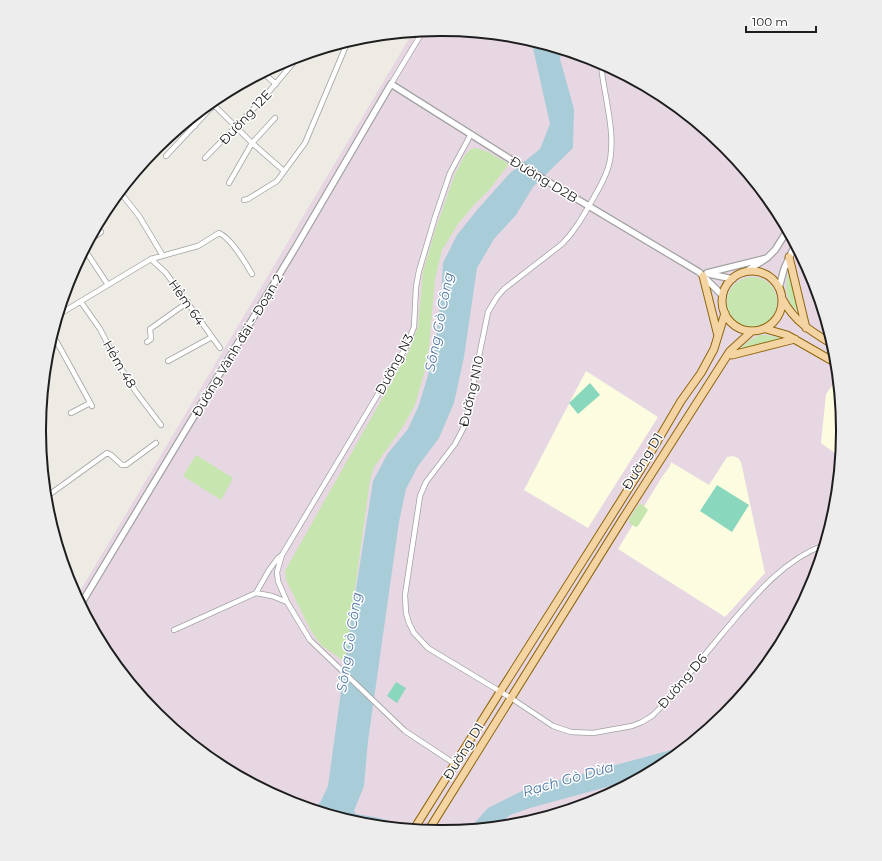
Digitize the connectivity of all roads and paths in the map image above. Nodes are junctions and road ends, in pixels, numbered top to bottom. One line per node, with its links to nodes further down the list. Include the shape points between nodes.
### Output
1 (419, 37): 7 (street)
2 (343, 48): 17 (street, via 305,143)
3 (291, 66): 6 (street, Đường 12E)
4 (602, 71): 21 (street, Đường N10, via 611,152 605,178)
5 (267, 77): 6 (street)
6 (276, 84): 12 (street, Đường 12E)
7 (391, 84): 13 (street, Đường D2B); 65 (street, Đường Vành đai - Đoạn 2)
8 (216, 107): 12 (street)
9 (205, 115): 11 (street)
10 (275, 118): 14 (street)
11 (195, 126): 15 (street)
12 (236, 128): 14 (street); 16 (street, Đường 12E)
13 (470, 134): 21 (street, Đường D2B); 63 (street, Đường N3, via 450,173 435,217 419,271 414,327 405,349)
14 (252, 144): 17 (street); 18 (street)
15 (166, 156)
16 (205, 158)
17 (284, 171): 20 (street, via 276,180)
18 (228, 183)
19 (123, 196): 25 (street, via 139,216)
20 (244, 200)
21 (589, 206): 31 (street, Đường D2B); 68 (street, Đường N10, via 570,237 504,289 492,304 486,321 465,426 455,444 426,482 420,496 405,595 409,623 414,633 428,648)
22 (784, 235): 27 (street)
23 (792, 251): 26 (street)
24 (88, 254): 33 (street)
25 (163, 256): 28 (street); 30 (street, via 198,246 219,233 230,240)
26 (789, 257): 34 (street); 42 (main road)
27 (767, 258): 29 (street); 31 (street)
28 (151, 259): 33 (street); 38 (street, Hẻm 64, via 166,272)
29 (745, 272): 32 (main road); 34 (main road, via 761,272 775,281)
30 (252, 274)
31 (703, 274): 32 (street, Đường D2B); 35 (street, Đường D2B); 45 (main road)
32 (733, 279): 35 (main road)
33 (108, 285): 37 (street)
34 (779, 288): 36 (main road)
35 (723, 296): 40 (main road)
36 (782, 298): 41 (main road, via 779,316); 42 (main road, via 793,315)
37 (81, 302): 39 (street); 56 (street, Hẻm 48, via 100,329 136,392)
38 (188, 302): 44 (street, Hẻm 64); 48 (street, via 150,329 151,339)
39 (65, 312)
40 (725, 313): 43 (main road, via 736,326); 45 (main road, Đường D1)
41 (766, 328): 43 (main road); 46 (main road)
42 (806, 328): 47 (main road)
43 (752, 331): 50 (main road, Đường D1)
44 (212, 337): 51 (street, Hẻm 64); 54 (street)
45 (718, 338): 60 (main road, Đường D1, via 701,373 681,401)
46 (795, 339): 52 (main road); 53 (main road)
47 (825, 339)
48 (147, 342)
49 (57, 343): 55 (street, via 91,405)
50 (735, 347): 52 (main road, Đường D1); 57 (main road, Đường D1)
51 (220, 348)
52 (730, 357): 57 (main road, Đường D1, via 688,423)
53 (829, 359)
54 (168, 361)
55 (71, 413)
56 (161, 425)
57 (681, 427): 62 (main road, Đường D1)
58 (156, 443): 59 (street, via 126,465 122,465 107,453)
59 (52, 492)
60 (594, 544): 62 (main road); 68 (main road, Đường D1)
61 (818, 547): 69 (street, Đường D6, via 800,556 774,576 666,702 642,722 621,729 593,733 571,732 553,726)
62 (604, 550): 69 (main road, Đường D1)
63 (282, 555): 64 (street, Đường N3, via 269,570); 66 (street, Đường N3, via 277,572)
64 (256, 593): 66 (street); 67 (street)
65 (84, 599)
66 (287, 602): 70 (street, Đường N3, via 310,640 378,706 405,731)
67 (174, 630)
68 (500, 692): 69 (street, Đường N10); 70 (main road, Đường D1)
69 (511, 698): 72 (main road, Đường D1)
70 (455, 764): 71 (main road, Đường D1)
71 (417, 824)
72 (435, 825)

